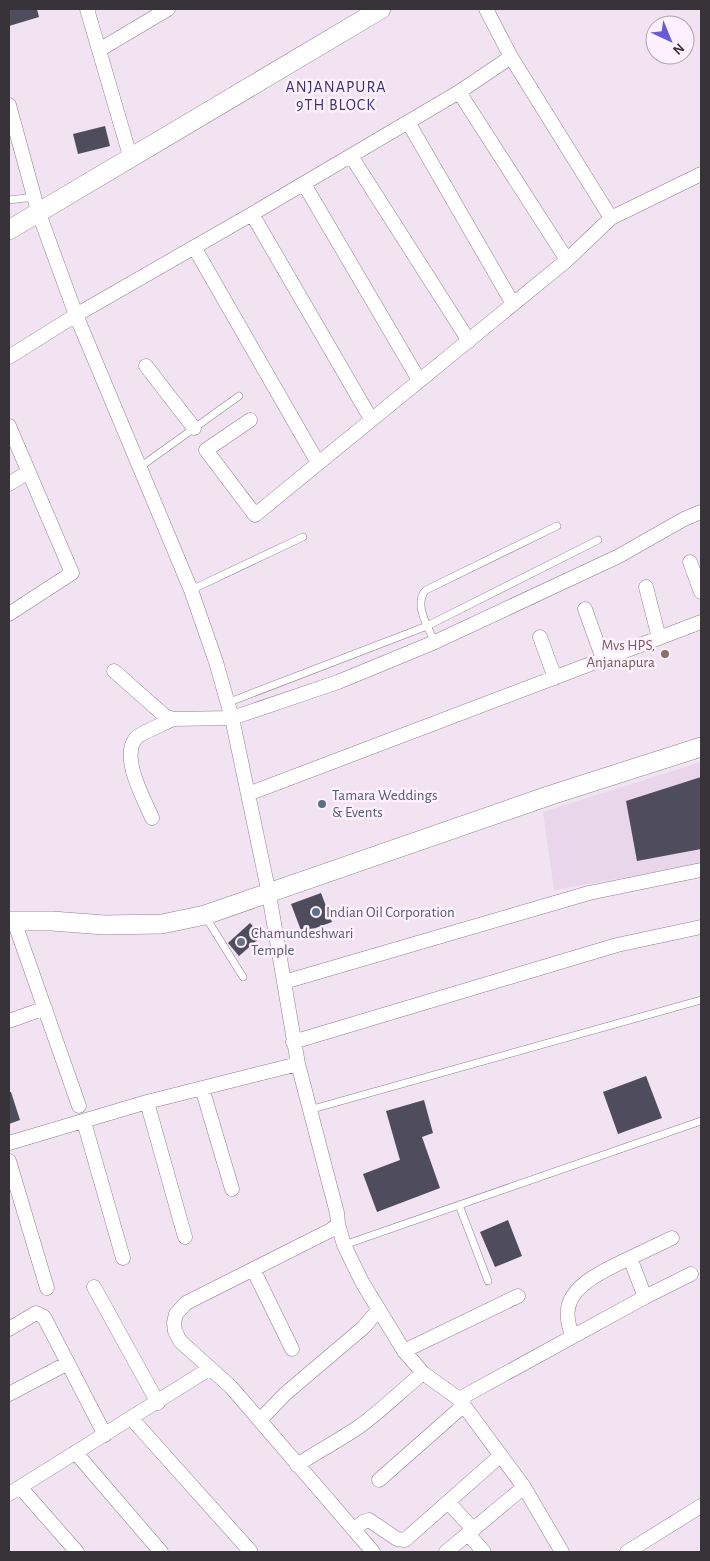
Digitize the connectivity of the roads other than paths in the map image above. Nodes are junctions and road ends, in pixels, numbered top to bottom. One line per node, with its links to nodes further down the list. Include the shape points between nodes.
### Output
1 (87, 9): 5 (street)
2 (168, 9): 5 (street)
3 (381, 9): 10 (street)
4 (486, 9): 6 (street)
5 (99, 50): 10 (street)
6 (512, 57): 7 (street); 17 (street)
7 (459, 92): 9 (street); 20 (street)
8 (9, 105): 15 (street)
9 (408, 122): 11 (street); 21 (street)
10 (130, 156): 15 (street)
11 (350, 156): 13 (street); 23 (street)
12 (701, 174): 17 (street)
13 (304, 184): 16 (street); 26 (street)
14 (9, 200): 15 (lane)
15 (36, 204): 18 (street); 22 (street)
16 (252, 214): 19 (street); 28 (street)
17 (611, 218): 20 (street)
18 (9, 230)
19 (194, 247): 22 (street); 32 (street)
20 (567, 260): 21 (street)
21 (513, 304): 23 (street)
22 (76, 315): 24 (street); 33 (street)
23 (468, 341): 26 (street)
24 (9, 357)
25 (146, 366): 31 (street)
26 (419, 380): 28 (street)
27 (239, 396): 31 (lane)
28 (371, 419): 32 (street)
29 (250, 420): 32 (street, via 206,450 255,515)
30 (9, 426): 34 (street)
31 (194, 428): 33 (lane)
32 (318, 464)
33 (140, 467): 42 (street)
34 (28, 472): 35 (street); 45 (street, via 72,573)
35 (9, 484)
36 (701, 512): 50 (street, via 619,556)
37 (557, 526): 47 (lane, via 426,590 419,602)
38 (303, 537): 42 (lane)
39 (598, 540): 47 (lane)
40 (690, 562): 43 (street)
41 (646, 587): 49 (street)
42 (192, 590): 54 (street)
43 (701, 592)
44 (585, 609): 51 (street)
45 (9, 614)
46 (701, 622): 49 (street)
47 (427, 626): 50 (lane); 54 (lane)
48 (540, 637): 53 (street)
49 (659, 638): 51 (street)
50 (435, 642): 55 (street, via 338,682)
51 (603, 659): 53 (street)
52 (114, 671): 56 (street, via 165,716)
53 (555, 678): 58 (street)
54 (227, 703): 55 (street)
55 (232, 718): 56 (street); 58 (street)
56 (173, 719): 59 (street, via 136,737 130,748 135,778)
57 (701, 746): 61 (street)
58 (248, 794): 61 (street)
59 (152, 818)
60 (701, 870): 66 (street, via 589,893)
61 (269, 894): 62 (street); 66 (street)
62 (205, 915): 63 (street, via 162,924); 65 (lane)
63 (11, 921): 68 (street)
64 (701, 927): 70 (street, via 617,945)
65 (243, 977)
66 (284, 982): 70 (street)
67 (701, 1000): 75 (lane)
68 (45, 1008): 69 (street); 74 (street)
69 (9, 1021)
70 (294, 1042): 71 (street)
71 (298, 1064): 72 (street); 75 (street)
72 (202, 1088): 73 (street); 80 (street)
73 (147, 1102): 77 (street); 83 (street)
74 (79, 1106)
75 (309, 1110): 82 (street)
76 (701, 1121): 81 (lane)
77 (84, 1122): 78 (street); 86 (street)
78 (9, 1143)
79 (9, 1161): 92 (street)
80 (232, 1189)
81 (459, 1205): 85 (lane); 90 (lane)
82 (338, 1224): 85 (street); 88 (street)
83 (185, 1237)
84 (672, 1238): 87 (street)
85 (344, 1245): 95 (street)
86 (123, 1258)
87 (630, 1258): 94 (street); 97 (street, via 599,1273 573,1295 568,1308)
88 (253, 1269): 98 (street); 101 (street, via 186,1303 176,1314 174,1323 180,1342)
89 (691, 1274): 94 (street)
90 (488, 1280)
91 (94, 1287): 104 (street)
92 (47, 1288)
93 (518, 1296): 99 (street)
94 (645, 1297): 97 (street)
95 (378, 1310): 99 (street); 107 (street, via 364,1328 285,1394)
96 (9, 1328): 100 (street, via 40,1313)
97 (572, 1336): 105 (street)
98 (292, 1349)
99 (404, 1351): 102 (street)
100 (68, 1363): 103 (street); 108 (street)
101 (209, 1369): 104 (street); 107 (street)
102 (423, 1373): 105 (street); 111 (street, via 363,1424)
103 (9, 1394)
104 (158, 1402): 106 (street)
105 (461, 1402): 110 (street); 112 (street)
106 (132, 1419): 108 (street); 121 (street)
107 (260, 1420): 111 (street)
108 (106, 1435): 109 (street)
109 (76, 1453): 114 (street); 120 (street)
110 (500, 1456): 113 (street); 115 (street)
111 (297, 1465): 117 (street)
112 (379, 1480)
113 (524, 1487): 118 (street); 125 (street)
114 (14, 1490): 119 (street)
115 (448, 1502): 117 (street, via 406,1540 397,1539 369,1520); 118 (street)
116 (701, 1506): 126 (street)
117 (354, 1530): 122 (street)
118 (471, 1532): 123 (street); 124 (street)
119 (76, 1552)
120 (161, 1552)
121 (251, 1552)
122 (373, 1552)
123 (446, 1552)
124 (484, 1552)
125 (562, 1552)
126 (627, 1552)

